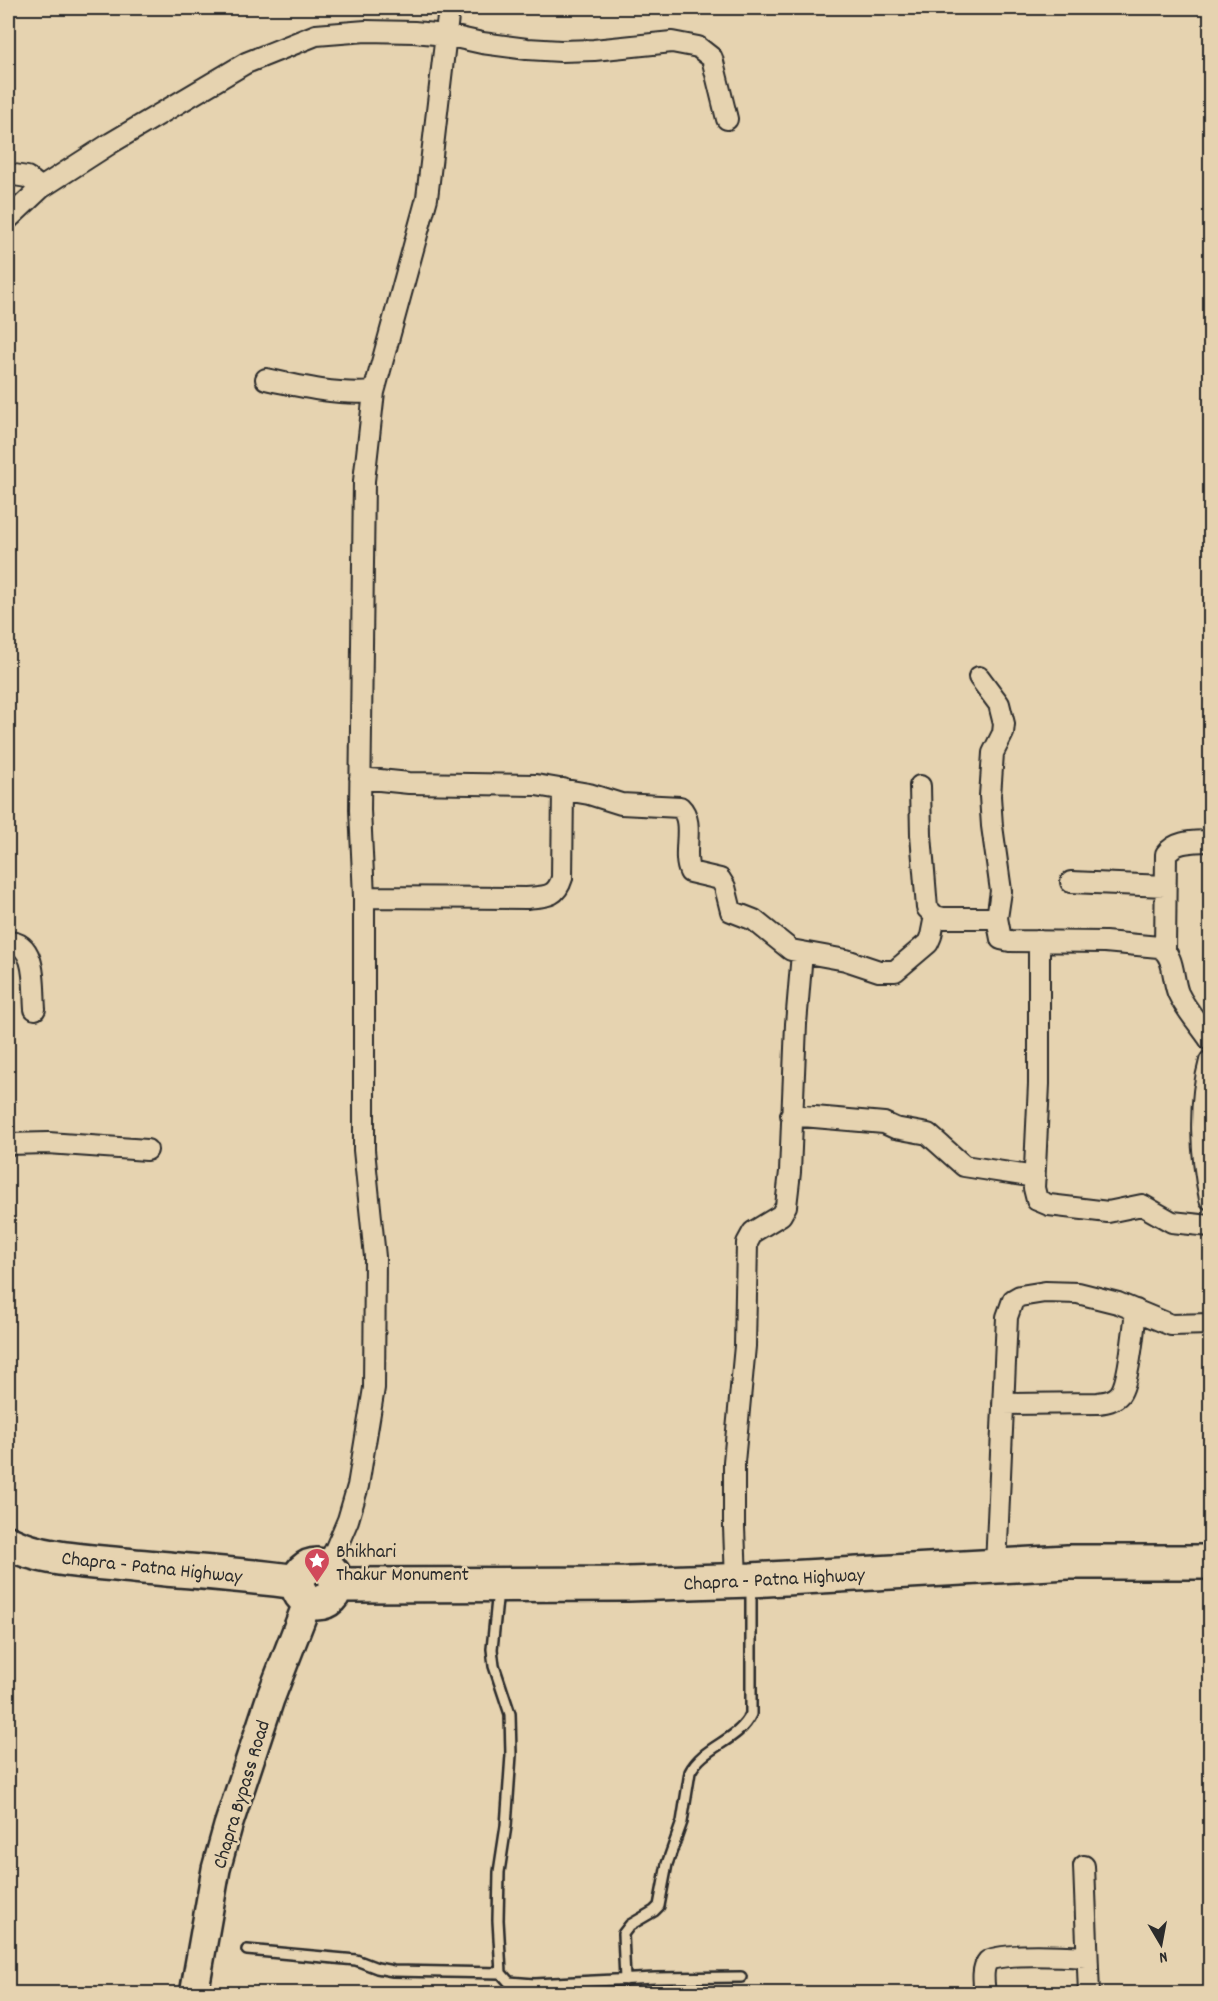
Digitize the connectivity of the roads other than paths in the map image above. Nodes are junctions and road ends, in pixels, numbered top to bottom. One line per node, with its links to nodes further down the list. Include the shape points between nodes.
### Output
1 (449, 8): 2 (street)
2 (446, 34): 3 (street, via 482,43 561,51 672,42 698,47 711,58); 5 (street, via 366,31 316,35 246,63); 8 (street, via 427,198)
3 (727, 119)
4 (8, 174): 5 (street, via 27,177)
5 (41, 188): 6 (street)
6 (8, 219)
7 (266, 379): 8 (street, via 315,390)
8 (374, 392): 10 (street, via 363,481)
9 (979, 677): 18 (street, via 999,705 1004,724 993,753 990,785 1001,891)
10 (360, 778): 12 (street); 16 (street)
11 (920, 786): 17 (street, via 925,902)
12 (563, 789): 16 (street, via 562,878 552,894 527,898); 22 (street, via 621,804 683,809 690,872 720,879 731,911 754,920 784,946)
13 (1210, 841): 15 (street, via 1171,848 1166,854)
14 (1071, 882): 15 (street)
15 (1165, 886): 21 (street)
16 (364, 897): 38 (street, via 364,1150 375,1257 374,1388 358,1486 336,1548)
17 (935, 916): 18 (street); 22 (street, via 928,943 887,973 846,960)
18 (997, 918): 19 (street, via 999,935 1004,941)
19 (1039, 941): 21 (street, via 1131,943); 29 (street)
20 (8, 942): 23 (street, via 24,946 29,955)
21 (1165, 950): 24 (street, via 1179,994)
22 (802, 953): 26 (street)
23 (35, 1009)
24 (1210, 1040)
25 (1210, 1061): 30 (street, via 1203,1118)
26 (791, 1115): 29 (street, via 884,1123 920,1131 964,1166); 39 (street, via 786,1206 781,1215 753,1232 747,1243 745,1346 734,1462 734,1527)
27 (8, 1144): 28 (street)
28 (147, 1150)
29 (1035, 1177): 31 (street, via 1035,1195 1043,1204 1108,1212 1142,1205 1172,1222)
30 (1210, 1199)
31 (1210, 1226)
32 (1136, 1310): 33 (street, via 1171,1325); 34 (street, via 1123,1389 1118,1396 1098,1403); 34 (street, via 1078,1293 1029,1294 1013,1300 1007,1317)
33 (1210, 1324)
34 (1003, 1404): 37 (street)
35 (8, 1543): 41 (highway, Chapra - Patna Highway, via 70,1560 241,1574)
36 (1210, 1562): 37 (highway, Chapra - Patna Highway)
37 (996, 1566): 39 (highway, Chapra - Patna Highway)
38 (331, 1576): 40 (highway, Chapra - Patna Highway); 41 (highway, via 333,1595 324,1602 313,1603)
39 (744, 1580): 40 (highway, Chapra - Patna Highway); 47 (lane, via 751,1714 740,1731 708,1751 690,1772 682,1822 667,1864 659,1906 623,1934)
40 (498, 1585): 45 (lane, via 492,1649 510,1714 511,1755 499,1872)
41 (303, 1592): 48 (street, Chapra Bypass Road, via 216,1869)
42 (1084, 1866): 44 (street)
43 (247, 1950): 45 (lane, via 356,1960 393,1971)
44 (1087, 1956): 49 (street, via 991,1959 984,1969); 50 (street)
45 (501, 1973): 47 (lane, via 509,1982 534,1984)
46 (741, 1977): 47 (lane)
47 (625, 1980)
48 (194, 1994)
49 (985, 1994)
50 (1089, 1994)

